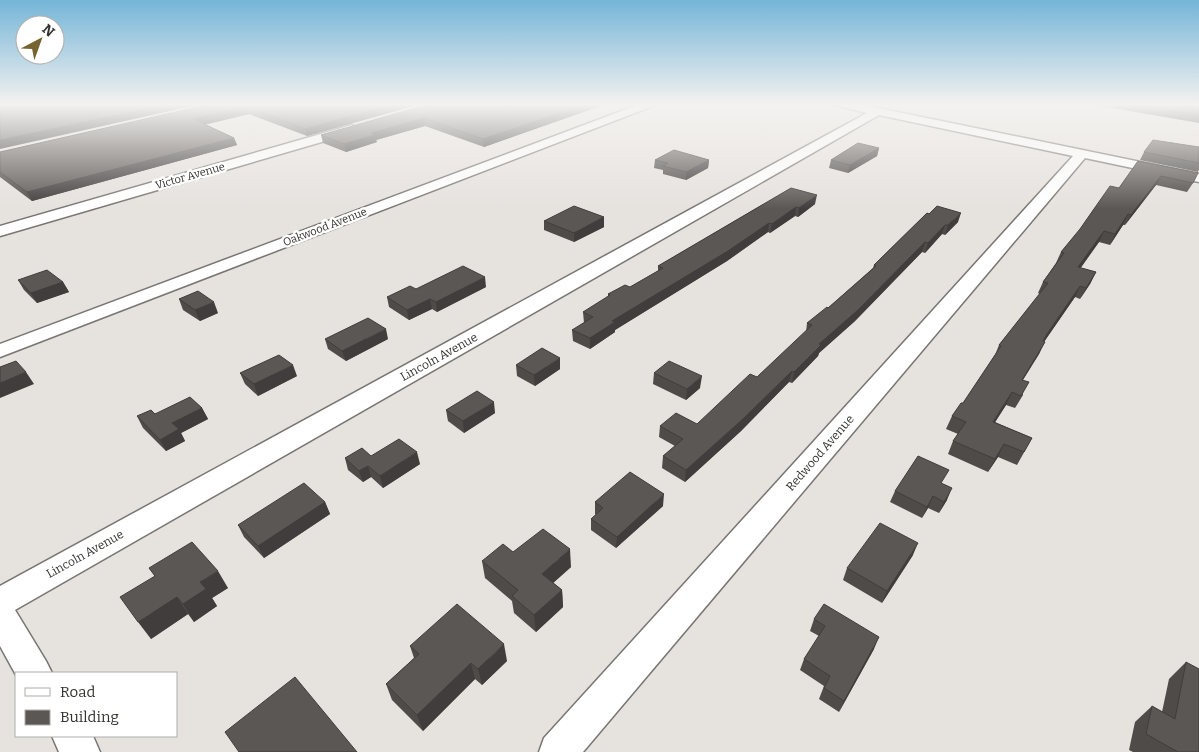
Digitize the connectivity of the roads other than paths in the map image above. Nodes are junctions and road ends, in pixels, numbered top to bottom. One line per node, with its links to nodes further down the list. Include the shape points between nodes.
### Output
1 (316, 139): 7 (street, Victor Avenue)
2 (558, 139): 8 (street, Oakwood Avenue)
3 (828, 139): 9 (street, Lincoln Avenue)
4 (1011, 139): 5 (street)
5 (1082, 154): 6 (street); 14 (street, Redwood Avenue)
6 (1199, 178)
7 (0, 231)
8 (0, 351)
9 (0, 602)
10 (0, 615): 11 (street)
11 (33, 672)
12 (72, 737): 13 (street)
13 (81, 752)
14 (558, 752)

